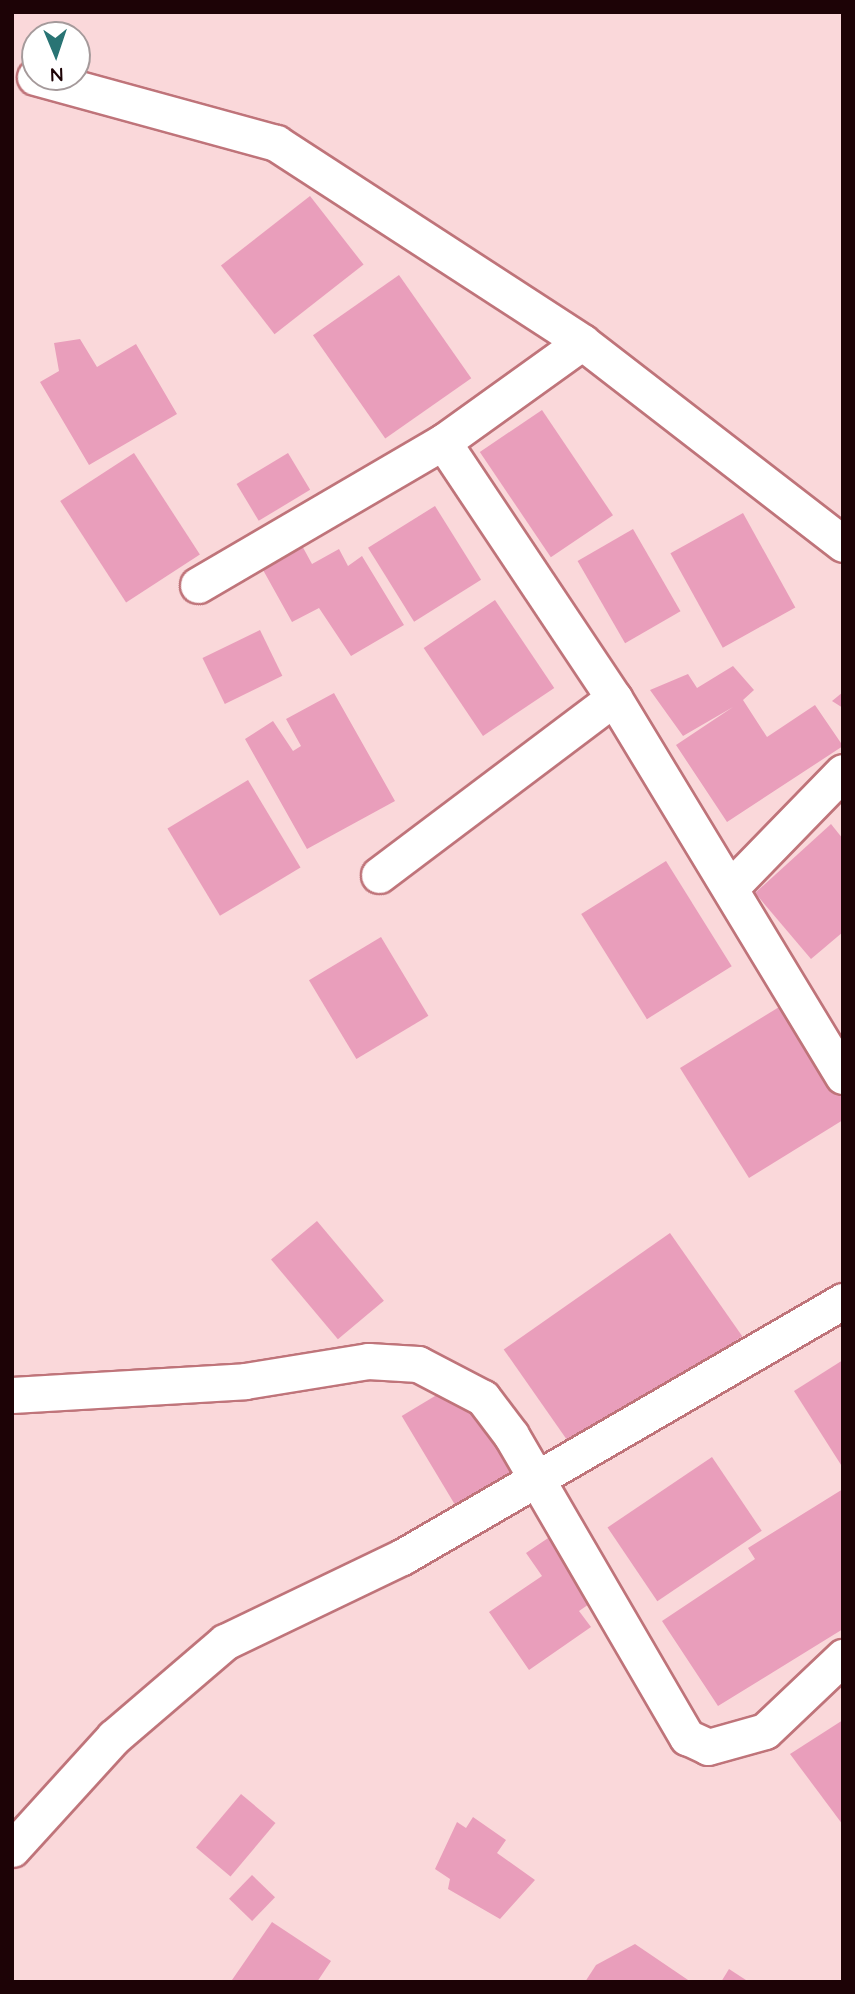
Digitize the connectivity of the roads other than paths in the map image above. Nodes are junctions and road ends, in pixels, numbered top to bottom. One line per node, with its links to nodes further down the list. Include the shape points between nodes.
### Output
1 (87, 91): 2 (street, via 276,142)
2 (582, 342): 3 (street); 4 (street)
3 (443, 442): 5 (street); 6 (street)
4 (843, 544)
5 (198, 585)
6 (614, 698): 8 (street); 9 (street)
7 (843, 772): 9 (street)
8 (379, 875)
9 (732, 886): 10 (street)
10 (843, 1076)
11 (843, 1301): 13 (street)
12 (12, 1395): 13 (street, via 245,1381 368,1361 418,1364 483,1398)
13 (540, 1478): 14 (street, via 687,1737 709,1747 765,1731); 15 (street, via 402,1557 225,1642 114,1737)
14 (843, 1657)
15 (12, 1849)

